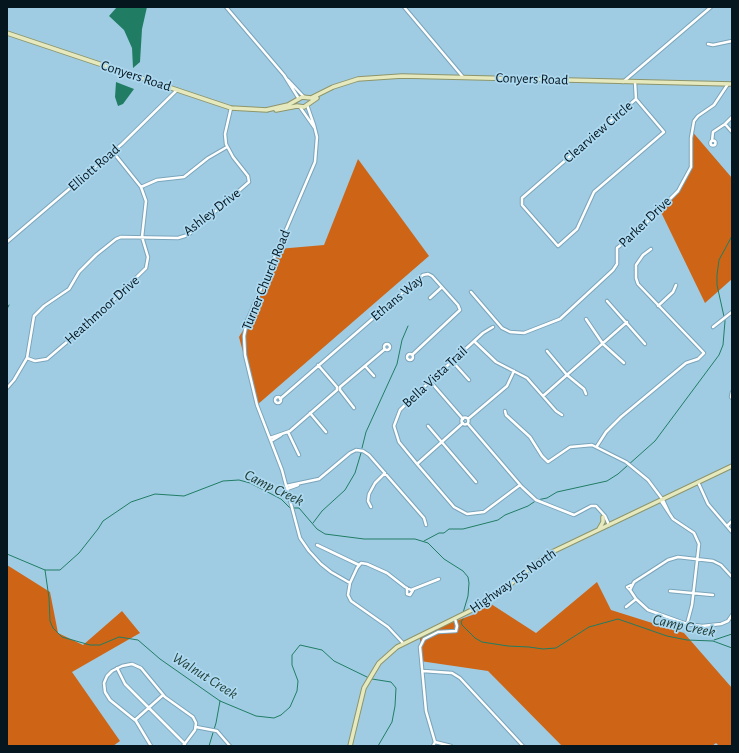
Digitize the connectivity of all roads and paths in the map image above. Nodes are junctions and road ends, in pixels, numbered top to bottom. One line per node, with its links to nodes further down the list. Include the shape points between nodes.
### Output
1 (226, 7): 7 (street)
2 (404, 7): 8 (street)
3 (711, 7): 9 (street)
4 (7, 33): 13 (main road, Conyers Road)
5 (732, 41): 6 (street)
6 (708, 44)
7 (284, 76): 14 (street); 15 (street)
8 (463, 77): 9 (main road, Conyers Road); 12 (main road, Conyers Road, via 402,76 358,79)
9 (622, 82): 10 (main road, Conyers Road)
10 (636, 82): 11 (main road, Conyers Road); 16 (street)
11 (730, 84): 34 (street, Parker Drive, via 714,105 694,122 691,167 678,191 617,248 617,264 613,270 560,319 529,332 510,332 502,328)
12 (334, 87): 14 (main road, Conyers Road, via 313,98); 17 (main road, Conyers Road)
13 (177, 89): 19 (main road, Conyers Road); 27 (street, Elliott Road)
14 (305, 98): 15 (main road, Conyers Road); 17 (main road)
15 (298, 99): 18 (main road); 20 (main road, Conyers Road, via 285,106)
16 (636, 99): 16 (street, Clearview Circle, via 664,132 594,192 577,228 558,246 522,205 522,198)
17 (307, 105): 18 (main road, Conyers Road); 23 (street, Turner Church Road)
18 (300, 106): 20 (main road, Conyers Road); 23 (street, Turner Church Road)
19 (231, 108): 20 (main road, Conyers Road); 26 (street, via 225,134)
20 (266, 110)
21 (732, 117): 22 (street)
22 (725, 124): 24 (street); 25 (street, via 713,132)
23 (314, 127): 77 (street, Turner Church Road, via 317,146 315,162 247,321 244,336 245,355 257,405)
24 (732, 132)
25 (712, 141)
26 (227, 147): 28 (street, via 184,177 157,180); 29 (street, Ashley Drive, via 248,176 249,182 188,235 178,238)
27 (113, 152): 28 (street, Heathmoor Drive); 30 (street, Elliott Road)
28 (141, 187): 29 (street, Heathmoor Drive, via 147,208)
29 (142, 237): 49 (street, Ashley Drive, via 116,239 85,265 69,290 39,310 34,316); 49 (street, Heathmoor Drive, via 148,257 143,273 47,359 35,361)
30 (7, 242)
31 (651, 249): 37 (street, via 638,260 636,278 638,284)
32 (676, 285): 37 (street, via 673,292)
33 (442, 287): 35 (street); 48 (street, Ethans Way, via 460,310); 52 (street, Ethans Way, via 430,275 424,274)
34 (471, 292)
35 (430, 298)
36 (607, 301): 40 (street)
37 (658, 306): 79 (street, via 669,314 704,353 698,359 686,363 611,426)
38 (732, 312): 41 (street)
39 (586, 319): 44 (street)
40 (627, 322): 44 (street); 45 (street)
41 (713, 327)
42 (493, 328): 43 (street, Bella Vista Trail)
43 (474, 341): 50 (street, Bella Vista Trail); 54 (street, via 496,362)
44 (603, 344): 51 (street); 55 (street)
45 (645, 344)
46 (385, 348): 53 (street)
47 (548, 351): 55 (street)
48 (412, 355)
49 (27, 358): 59 (street, Ashley Drive)
50 (452, 361): 57 (street); 58 (street, Bella Vista Trail)
51 (624, 363)
52 (318, 365): 60 (street); 64 (street, Ethans Way)
53 (365, 366): 56 (street); 60 (street)
54 (514, 372): 63 (street, via 527,378); 71 (street, via 507,386)
55 (567, 375): 62 (street, via 584,389); 63 (street)
56 (374, 376)
57 (469, 380)
58 (430, 381): 70 (street); 81 (street, Bella Vista Trail, via 400,410 394,426 399,442)
59 (7, 388)
60 (338, 389): 66 (street); 68 (street)
61 (732, 392): 65 (street)
62 (586, 394)
63 (543, 396): 69 (street)
64 (280, 398)
65 (732, 398)
66 (354, 408)
67 (505, 411): 79 (street, via 548,462 570,447)
68 (310, 413): 75 (street); 76 (street)
69 (562, 415)
70 (463, 418): 71 (street); 72 (street)
71 (468, 419): 73 (street)
72 (463, 423): 73 (street); 78 (street)
73 (468, 424): 86 (street)
74 (428, 426): 78 (street)
75 (288, 432): 77 (street); 80 (street)
76 (326, 432)
77 (270, 440): 87 (street, Turner Church Road)
78 (441, 442): 81 (street); 84 (street)
79 (597, 446): 88 (street, via 641,473)
80 (298, 455)
81 (417, 464): 86 (street, Bella Vista Trail, via 454,507 467,514 484,512)
82 (732, 466): 85 (main road, Highway 155 North)
83 (385, 473): 87 (street, via 368,453 356,450 349,453 321,478); 89 (street, via 369,493 368,501); 93 (street, via 424,518)
84 (476, 482)
85 (698, 482): 88 (main road, Highway 155 North); 95 (street, via 708,504)
86 (520, 485): 90 (street, via 536,500 563,512 574,515 594,506)
87 (287, 487): 103 (street, Turner Church Road, via 299,534 309,551 325,568)
88 (662, 500): 94 (main road, Highway 155 North); 99 (street, via 674,520 689,528 695,535 699,546)
89 (371, 507)
90 (600, 511): 91 (street); 94 (street)
91 (603, 517): 94 (street); 96 (main road)
92 (732, 521): 95 (street)
93 (426, 525)
94 (608, 525): 96 (main road, Highway 155 North)
95 (727, 526): 97 (street)
96 (598, 530): 112 (main road, Highway 155 North, via 541,558 494,598)
97 (732, 532)
98 (317, 545): 100 (street)
99 (698, 558): 101 (street, via 718,563); 107 (street); 109 (street, via 682,556 671,559 631,585 630,590)
100 (359, 565): 103 (street); 104 (street, via 367,564 381,570)
101 (732, 577)
102 (439, 579): 105 (street)
103 (350, 583): 114 (street, via 348,595 351,601 388,627)
104 (407, 588): 105 (street); 105 (street, via 407,594 410,595)
105 (413, 590)
106 (670, 591): 107 (street)
107 (694, 594): 108 (street); 113 (street)
108 (713, 595)
109 (636, 599): 110 (street); 113 (street, via 655,614)
110 (626, 607)
111 (732, 615): 113 (street, via 728,621 721,624)
112 (455, 619): 114 (main road, Highway 155 North); 116 (street, via 458,626 454,632 438,632 422,642)
113 (688, 624)
114 (403, 643): 125 (main road, Highway 155 North, via 385,657 371,674 364,688)
115 (117, 668): 117 (street, via 130,664 140,667); 118 (street, via 125,684); 119 (street, via 106,678 105,692 110,700)
116 (422, 670): 121 (street, via 426,711); 128 (street, via 452,673 460,678)
117 (163, 695): 118 (street); 120 (street, via 192,715)
118 (149, 708): 119 (street); 122 (street)
119 (135, 720): 123 (street)
120 (196, 727): 122 (street, via 194,734); 124 (street, via 217,731)
121 (435, 742): 126 (street); 127 (street)
122 (184, 745)
123 (151, 746)
124 (230, 746)
125 (350, 746)
126 (433, 746)
127 (451, 746)
128 (523, 746)

